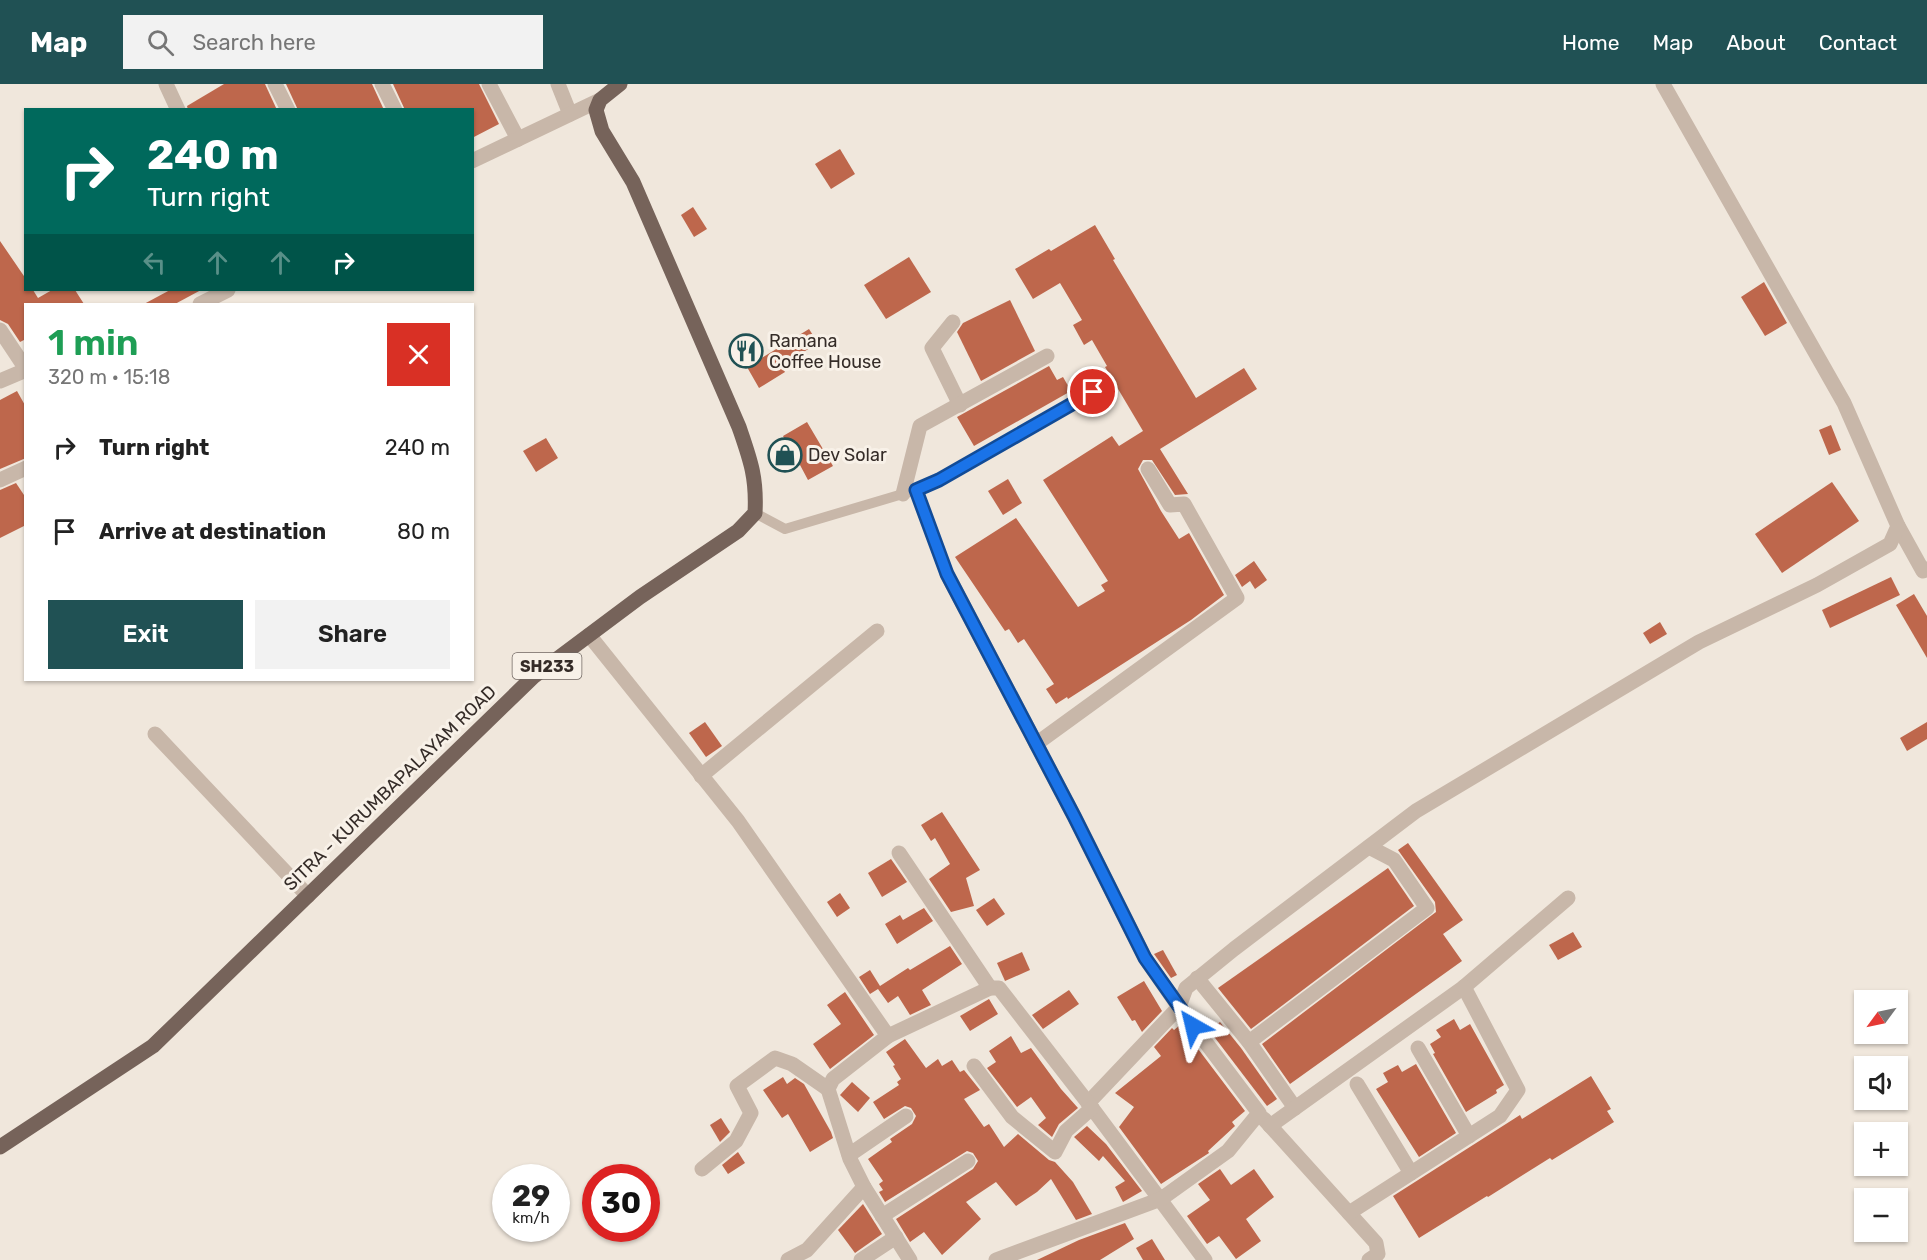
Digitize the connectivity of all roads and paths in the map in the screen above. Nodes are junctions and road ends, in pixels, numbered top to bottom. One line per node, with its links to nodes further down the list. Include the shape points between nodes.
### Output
1 (166, 84): 9 (street)
2 (275, 84): 10 (street)
3 (382, 84): 11 (street)
4 (558, 84): 12 (street)
5 (620, 84): 8 (main road)
6 (1663, 84): 30 (street, via 1844,403)
7 (494, 85): 13 (street)
8 (600, 100): 12 (street); 29 (main road, via 596,111 602,131 633,182 739,427 752,466)
9 (177, 108)
10 (287, 108)
11 (394, 108)
12 (570, 114): 13 (street)
13 (518, 139): 14 (street)
14 (474, 160)
15 (226, 291): 16 (street)
16 (202, 303)
17 (953, 322): 24 (street, via 932,348)
18 (0, 330): 20 (street)
19 (1047, 356): 24 (street)
20 (24, 366)
21 (24, 370): 22 (street)
22 (0, 381)
23 (1093, 392): 28 (lane, via 939,480)
24 (960, 405): 28 (street, via 920,426)
25 (24, 469): 27 (street)
26 (1148, 469): 36 (street, via 1170,505 1184,504 1237,598)
27 (0, 480)
28 (909, 492): 29 (lane, via 785,529); 32 (lane)
29 (755, 513): 34 (main road, SITRA - KURUMBAPALAYAM ROAD / SH233, via 738,531)
30 (1899, 526): 31 (street); 38 (street, via 1890,544 1817,585 1698,642 1416,811)
31 (1926, 573)
32 (947, 574): 36 (street)
33 (877, 631): 37 (street)
34 (589, 635): 37 (street); 40 (main road, SITRA - KURUMBAPALAYAM ROAD / SH233, via 532,677)
35 (155, 734): 40 (street)
36 (1036, 744): 45 (street, via 1145,958)
37 (701, 776): 46 (street, via 738,821)
38 (1369, 847): 42 (street); 47 (street, via 1394,860 1427,908)
39 (899, 853): 44 (street)
40 (308, 896): 58 (main road, SITRA - KURUMBAPALAYAM ROAD / SH233, via 153,1046)
41 (1568, 898): 43 (street)
42 (1197, 978): 45 (street, via 1186,988); 47 (street)
43 (1464, 987): 53 (street); 57 (street, via 1518,1090 1500,1116)
44 (990, 988): 46 (street); 52 (street, via 999,988)
45 (1179, 1007): 52 (street); 54 (street)
46 (888, 1036): 51 (street, via 832,1079)
47 (1249, 1042): 53 (street)
48 (1418, 1048): 57 (street)
49 (974, 1066): 52 (street, via 1012,1117 1055,1152 1066,1131)
50 (1357, 1084): 62 (street)
51 (828, 1089): 59 (street); 61 (street, via 792,1064 775,1058 737,1086 751,1113 736,1141)
52 (1090, 1106): 64 (street)
53 (1295, 1108): 56 (street)
54 (1259, 1113): 56 (street); 64 (street, via 1228,1151)
55 (906, 1116): 59 (street)
56 (1270, 1126): 65 (street)
57 (1469, 1136): 62 (street)
58 (0, 1147)
59 (849, 1155): 63 (street)
60 (968, 1161): 66 (street)
61 (702, 1169)
62 (1411, 1173): 65 (street)
63 (864, 1187): 66 (street); 68 (street)
64 (1161, 1198): 72 (street); 73 (street)
65 (1348, 1213): 74 (street, via 1376,1243 1378,1254)
66 (882, 1216): 67 (street)
67 (896, 1237): 70 (street); 71 (street)
68 (809, 1255): 69 (street)
69 (788, 1260)
70 (861, 1260)
71 (910, 1260)
72 (996, 1260)
73 (1206, 1260)
74 (1369, 1260)

